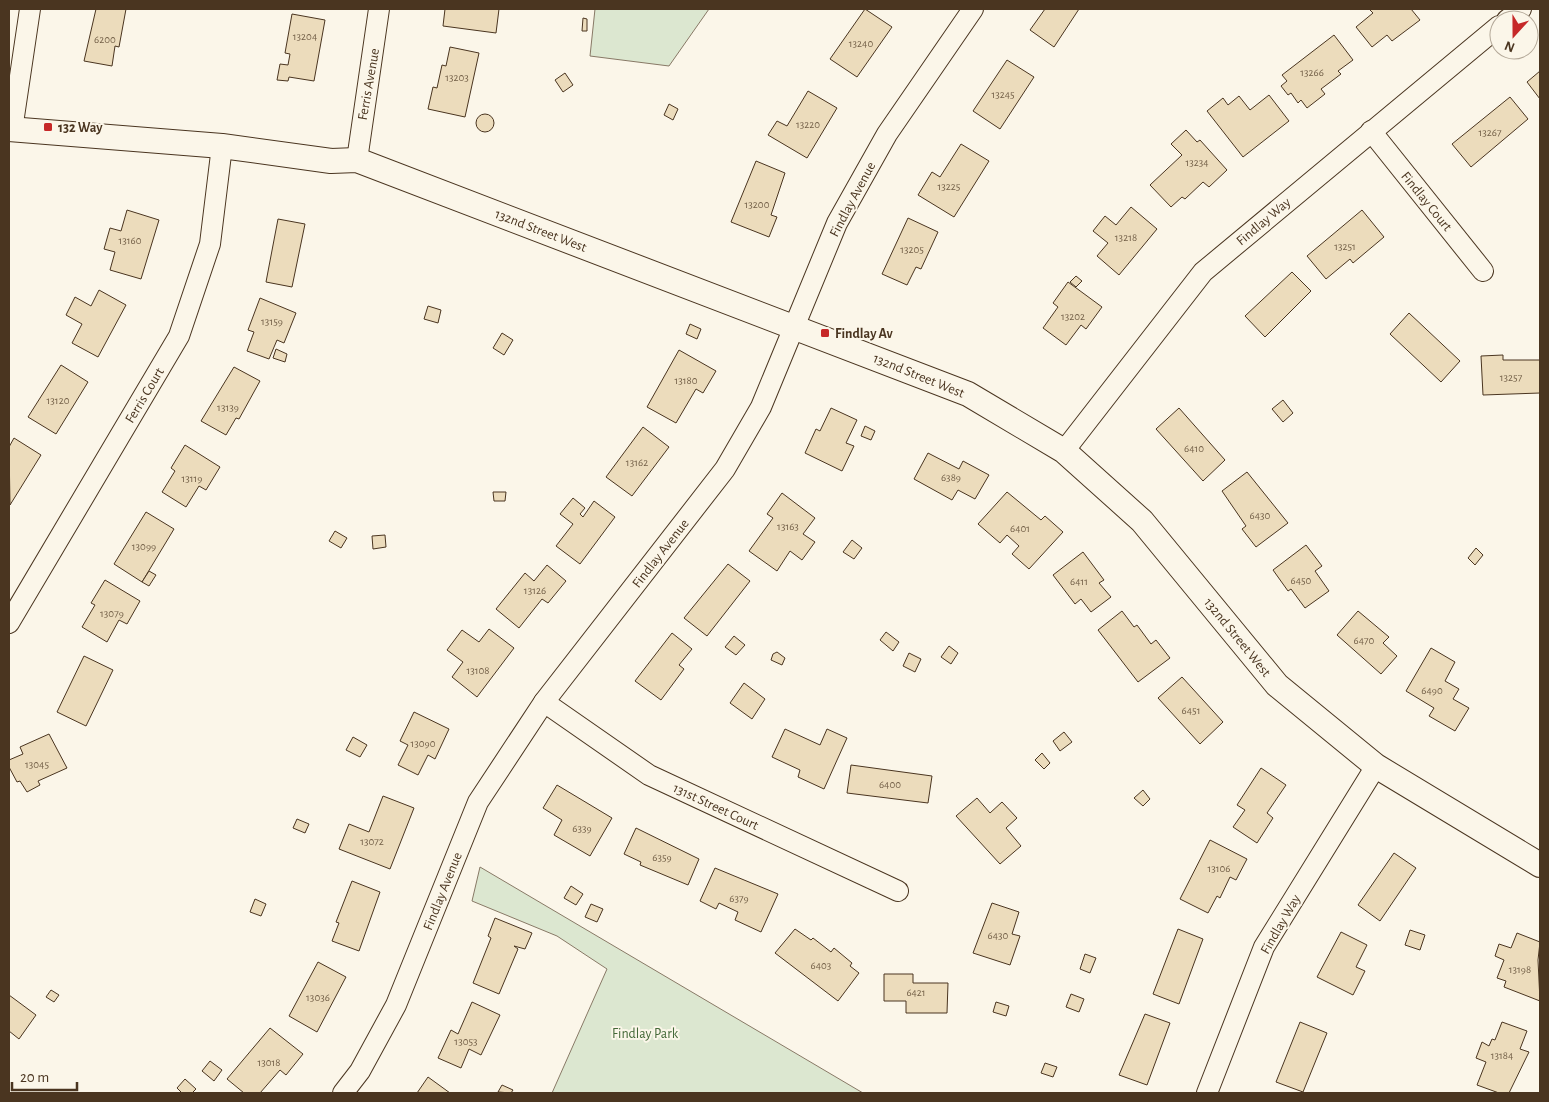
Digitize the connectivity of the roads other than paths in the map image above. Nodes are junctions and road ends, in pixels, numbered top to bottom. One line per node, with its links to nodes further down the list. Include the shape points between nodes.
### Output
1 (30, 9): 5 (street)
2 (379, 9): 8 (street, Ferris Avenue)
3 (973, 9): 10 (street, Findlay Avenue, via 888,134 842,215)
4 (1489, 34): 6 (street, Findlay Way)
5 (10, 130): 7 (street, 132nd Street West)
6 (1371, 131): 9 (street, Findlay Court); 11 (street, Findlay Way, via 1203,272)
7 (222, 146): 8 (street, 132nd Street West, via 331,161); 12 (street, Ferris Court, via 210,244 179,336)
8 (358, 160): 10 (street, 132nd Street West)
9 (1483, 271)
10 (794, 326): 11 (street, 132nd Street West, via 968,394); 13 (street, Findlay Avenue, via 761,407 725,469)
11 (1064, 451): 14 (street, 132nd Street West, via 1142,521 1277,685)
12 (9, 623)
13 (544, 702): 16 (street, 131st Street Court, via 649,775); 17 (street, Findlay Avenue, via 478,802 396,1005 360,1071)
14 (1376, 766): 15 (street, 132nd Street West); 18 (street, Findlay Way, via 1264,947)
15 (1540, 866)
16 (898, 891)
17 (343, 1093)
18 (1207, 1093)

